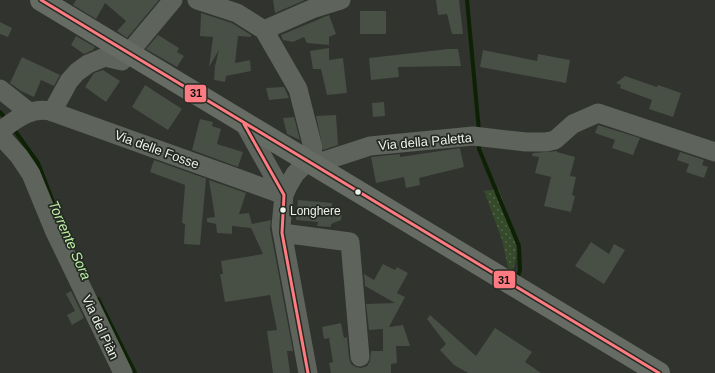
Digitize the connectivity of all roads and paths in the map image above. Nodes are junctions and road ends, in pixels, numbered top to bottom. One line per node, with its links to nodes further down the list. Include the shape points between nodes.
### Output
1 (41, 0): 6 (main road)
2 (173, 0): 6 (street)
3 (197, 0): 5 (street, via 237,13)
4 (341, 0): 5 (street, via 312,9)
5 (264, 30): 13 (street, via 298,89 313,148)
6 (128, 52): 8 (street, via 122,61 105,57 77,72 69,81); 10 (main road)
7 (0, 89): 9 (street)
8 (52, 112): 9 (street, Via delle Fosse, via 42,110); 14 (street, Via delle Fosse)
9 (23, 116): 11 (street)
10 (244, 123): 13 (main road); 14 (street)
11 (1, 132): 17 (street, Via del Piàn, via 31,174 57,236)
12 (715, 152): 13 (street, Via della Paletta, via 598,113 573,124 555,140 550,141 526,142 473,136 370,146)
13 (313, 164): 14 (street, Via della Paletta, via 295,174); 19 (main road)
14 (284, 195): 15 (street)
15 (282, 233): 16 (street, via 350,242); 18 (street)
16 (360, 357)
17 (123, 373)
18 (308, 373)
19 (659, 373)

